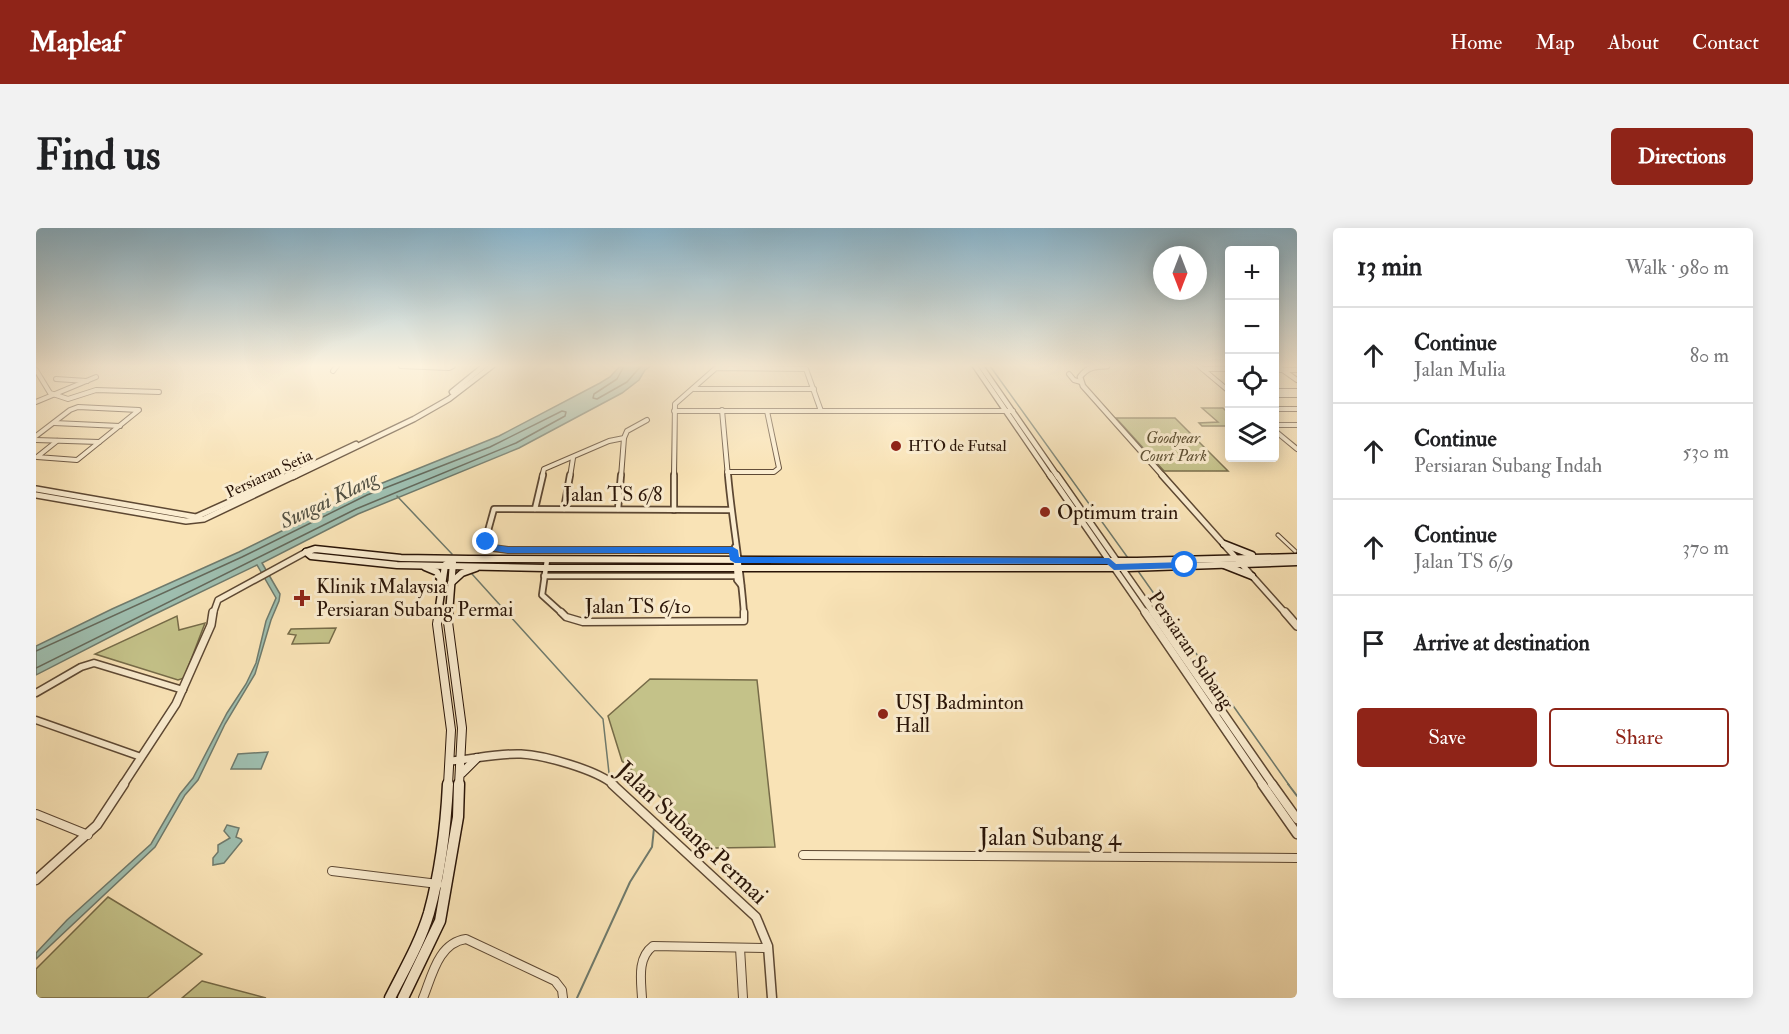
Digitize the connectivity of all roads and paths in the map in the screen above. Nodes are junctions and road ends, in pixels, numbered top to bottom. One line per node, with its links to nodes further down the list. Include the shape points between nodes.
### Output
1 (437, 402): 38 (street, Persiaran Setia)
2 (443, 402): 38 (street, Persiaran Setia, via 271,489 210,517)
3 (678, 402): 11 (street)
4 (818, 402): 14 (street)
5 (1003, 402): 15 (street, Persiaran Subang)
6 (1004, 402): 15 (street, Persiaran Subang)
7 (1099, 402): 40 (street)
8 (1279, 409): 9 (street)
9 (1297, 409)
10 (70, 410): 17 (street); 19 (street, via 139,410)
11 (674, 411): 12 (street); 36 (street)
12 (722, 411): 13 (street); 30 (street)
13 (767, 411): 14 (street); 30 (street, via 779,468 774,472)
14 (821, 411): 15 (street)
15 (1010, 411): 47 (street, Persiaran Subang); 55 (street, Persiaran Subang)
16 (647, 420): 23 (street, via 627,431)
17 (54, 423): 19 (street); 22 (street)
18 (1297, 425): 20 (street)
19 (120, 426): 25 (street)
20 (1279, 427)
21 (1279, 431): 26 (street)
22 (36, 438): 24 (street)
23 (624, 438): 29 (street); 35 (street)
24 (57, 441): 25 (street); 25 (street, via 37,457 77,460)
25 (99, 442)
26 (1290, 442): 27 (street); 28 (street)
27 (1297, 442)
28 (1297, 448)
29 (573, 458): 33 (street, via 544,469); 34 (street)
30 (727, 472): 37 (street)
31 (36, 489): 38 (street, Persiaran Setia)
32 (36, 495): 38 (street, Persiaran Setia)
33 (535, 509): 34 (street, Jalan TS 6/8); 41 (street, Jalan TS 6/8, via 494,509 486,538 489,545 500,549)
34 (564, 509): 35 (street, Jalan TS 6/8)
35 (618, 509): 36 (street, Jalan TS 6/8)
36 (674, 510): 37 (street, Jalan TS 6/8)
37 (731, 510): 41 (street)
38 (197, 518)
39 (1278, 535): 43 (street)
40 (1223, 543): 44 (main road); 46 (street); 48 (main road)
41 (735, 547): 52 (street)
42 (306, 552): 49 (main road, via 315,549); 53 (main road, via 311,556 370,563); 65 (street, via 215,603 212,625)
43 (1296, 554): 44 (main road)
44 (1259, 557): 46 (main road)
45 (547, 560): 49 (main road); 52 (main road); 57 (street, Jalan TS 6/10)
46 (1238, 560): 48 (main road); 50 (main road); 60 (street)
47 (1109, 561): 52 (main road); 55 (main road)
48 (1215, 561): 55 (main road); 55 (main road, via 1137,561); 60 (main road)
49 (453, 562): 54 (main road); 56 (main road); 62 (main road)
50 (1266, 562): 51 (main road); 60 (main road, via 1253,567)
51 (1297, 562)
52 (738, 564): 55 (main road); 57 (main road); 59 (street, Jalan TS 6/10); 63 (street, Jalan TS 6/10)
53 (419, 565): 54 (main road); 61 (main road, via 437,572)
54 (445, 565): 61 (main road)
55 (1121, 565): 75 (street, Persiaran Subang); 76 (street, Persiaran Subang)
56 (488, 566): 57 (main road); 62 (main road, via 470,569)
57 (545, 568): 58 (street, Jalan TS 6/10)
58 (544, 576): 59 (street); 63 (street, Jalan TS 6/10, via 542,595 566,617 583,622 744,621)
59 (736, 576): 63 (street, Jalan TS 6/10)
60 (1251, 576): 64 (street)
61 (442, 582): 72 (main road, via 437,624 451,730)
62 (451, 583): 68 (main road, via 448,622)
63 (741, 585)
64 (1297, 626)
65 (183, 690): 66 (street, via 97,663 81,667); 69 (street)
66 (36, 693)
67 (36, 720): 69 (street)
68 (462, 748): 70 (main road); 71 (main road)
69 (141, 757): 77 (street)
70 (478, 758): 71 (street, Jalan Subang Permai); 73 (main road); 85 (street, Jalan Subang Permai, via 535,755 605,777 747,906 763,927)
71 (462, 760): 72 (street, Jalan Subang Permai); 73 (main road)
72 (451, 761): 82 (main road)
73 (461, 775): 83 (main road)
74 (36, 814): 77 (street)
75 (1297, 819)
76 (1297, 834)
77 (88, 835): 81 (street)
78 (803, 855): 79 (street, Jalan Subang 4)
79 (1297, 858)
80 (332, 871): 82 (street)
81 (36, 880)
82 (435, 884): 83 (street); 86 (main road, via 424,927)
83 (448, 884): 87 (main road, via 440,921)
84 (740, 948): 85 (street); 90 (street, via 653,946 643,962); 91 (street)
85 (768, 948): 92 (street, Jalan Subang Permai)
86 (390, 998)
87 (403, 998)
88 (423, 998): 89 (street, via 448,944 460,938 555,981)
89 (563, 998)
90 (642, 998)
91 (743, 998)
92 (772, 998)

